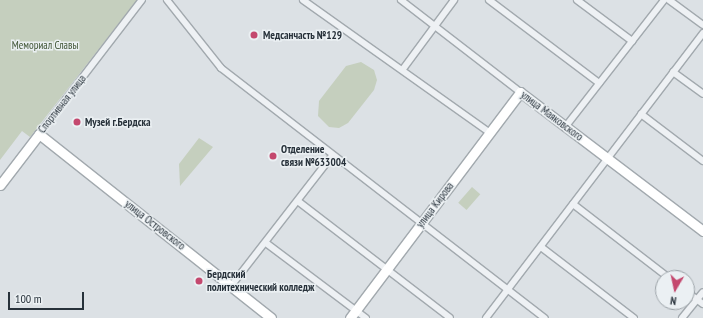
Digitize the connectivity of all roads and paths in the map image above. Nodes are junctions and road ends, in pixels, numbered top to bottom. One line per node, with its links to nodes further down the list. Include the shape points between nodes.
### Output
1 (142, 0): 22 (street, Спортивная улица)
2 (167, 0): 23 (street, via 221,68)
3 (303, 0): 14 (street)
4 (401, 0): 11 (street, улица Маяковского)
5 (454, 0): 11 (street)
6 (489, 0): 16 (street)
7 (577, 0): 13 (street)
8 (664, 0): 13 (street)
9 (669, 0): 10 (street)
10 (703, 25)
11 (434, 26): 14 (street); 17 (street, улица Маяковского)
12 (703, 33): 15 (street)
13 (632, 41): 16 (street)
14 (404, 70): 21 (street)
15 (673, 72): 18 (street); 19 (street)
16 (599, 83): 20 (street)
17 (520, 92): 20 (street, улица Маяковского); 21 (street, улица Кирова)
18 (703, 94)
19 (641, 114): 24 (street); 25 (street)
20 (566, 126): 24 (street, улица Маяковского)
21 (490, 133): 29 (street, улица Кирова)
22 (39, 134): 26 (street, Спортивная улица); 35 (street, улица Островского)
23 (332, 156): 27 (street); 29 (street)
24 (608, 158): 28 (street); 30 (street, улица Маяковского)
25 (703, 161)
26 (0, 185)
27 (299, 202): 31 (street); 33 (street)
28 (573, 204): 32 (street); 34 (street)
29 (421, 223): 33 (street, улица Кирова); 36 (street)
30 (703, 231)
31 (266, 243): 35 (street); 40 (street)
32 (541, 246): 36 (street); 47 (street)
33 (386, 269): 40 (street, улица Кирова); 44 (street)
34 (659, 270)
35 (231, 286): 41 (street, улица Островского)
36 (508, 290): 45 (street); 46 (street)
37 (703, 292): 38 (street)
38 (697, 299): 39 (street); 48 (street)
39 (703, 304)
40 (356, 310): 42 (street, улица Кирова); 43 (street)
41 (271, 318)
42 (350, 318)
43 (366, 318)
44 (450, 318)
45 (486, 318)
46 (544, 318)
47 (634, 318)
48 (682, 318)

